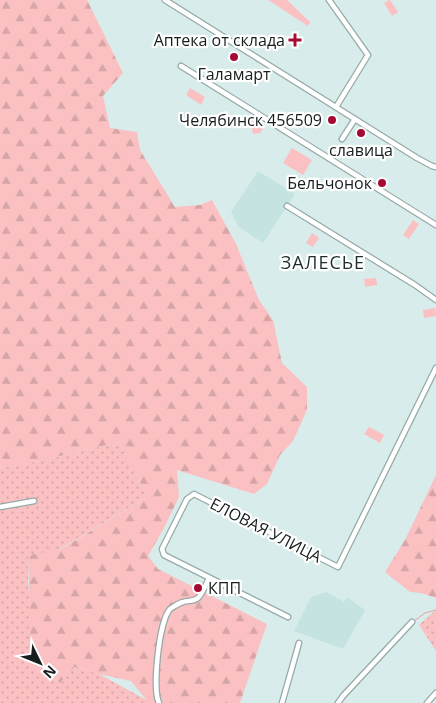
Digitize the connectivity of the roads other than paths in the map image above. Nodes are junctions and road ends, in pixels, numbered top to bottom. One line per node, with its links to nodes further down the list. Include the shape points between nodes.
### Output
1 (165, 0): 4 (street)
2 (329, 0): 4 (street, via 368,55)
3 (181, 66): 9 (street)
4 (336, 107): 5 (street)
5 (355, 119): 6 (street); 7 (street)
6 (342, 138)
7 (436, 167)
8 (287, 206): 10 (street)
9 (436, 225)
10 (436, 300)
11 (436, 368): 14 (street, ЕЛОВАЯ УЛИЦА, via 338,567 194,494 187,498 162,549 164,555)
12 (34, 501): 13 (street)
13 (0, 507)
14 (209, 578): 15 (street); 19 (street, via 199,596 170,609 165,617 156,673)
15 (288, 617)
16 (412, 622): 21 (street)
17 (299, 643): 20 (street)
18 (436, 693): 22 (street)
19 (159, 703)
20 (282, 703)
21 (338, 703)
22 (427, 703)

